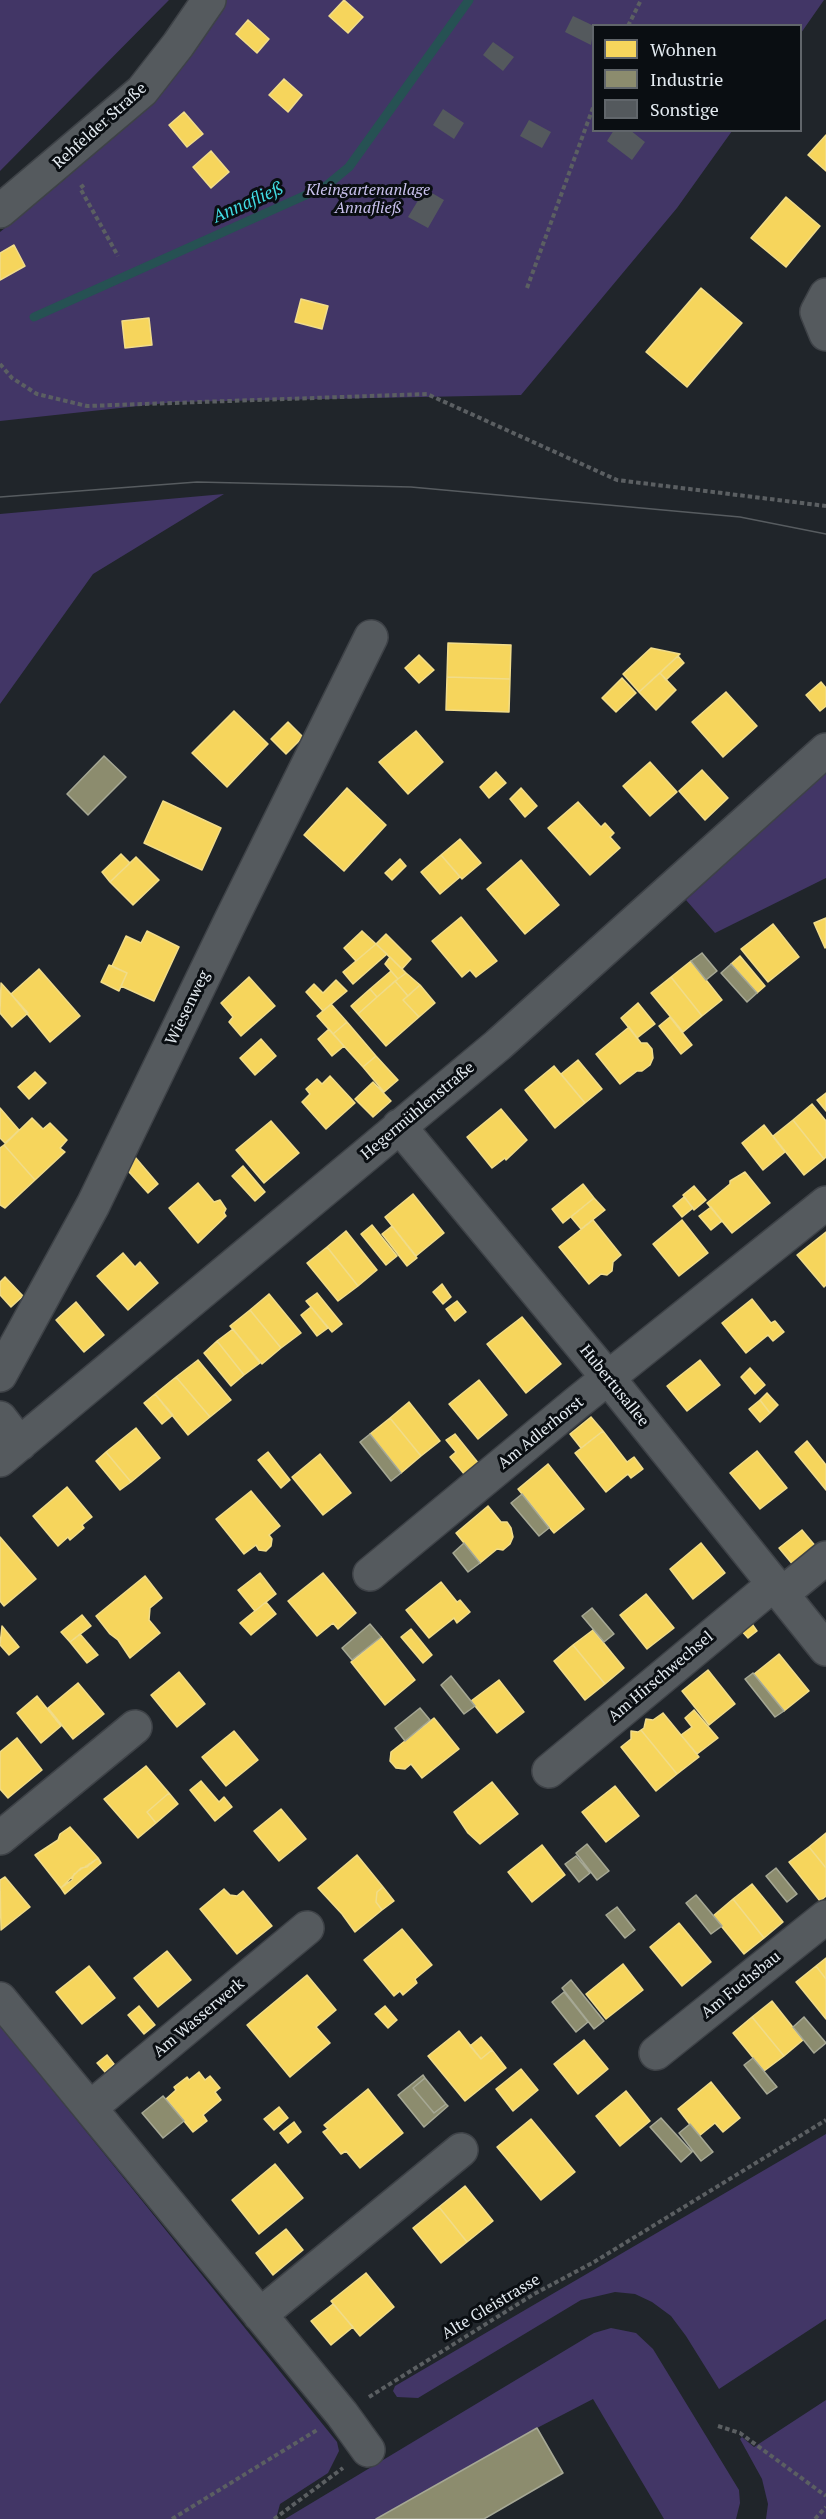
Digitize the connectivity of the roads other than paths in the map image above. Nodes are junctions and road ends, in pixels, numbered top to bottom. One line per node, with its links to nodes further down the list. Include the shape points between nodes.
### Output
1 (209, 0): 2 (street, Rehfelder Straße, via 142,91)
2 (0, 211)
3 (826, 295): 4 (street, via 817,312)
4 (826, 334)
5 (371, 637): 9 (street, Wiesenweg, via 93,1205)
6 (826, 750): 7 (street, Hegermühlenstraße, via 498,1045)
7 (399, 1126): 10 (street, Hubertusallee); 12 (street, Hegermühlenstraße)
8 (826, 1203): 10 (street, Am Adlerhorst)
9 (0, 1376)
10 (609, 1379): 14 (street, Am Adlerhorst); 15 (street, Hubertusallee)
11 (0, 1418): 12 (street)
12 (10, 1452)
13 (826, 1558): 15 (street, Am Hirschwechsel)
14 (370, 1574)
15 (778, 1589): 16 (street, Hubertusallee); 18 (street, Am Hirschwechsel)
16 (826, 1649)
17 (135, 1727): 19 (street)
18 (549, 1771)
19 (0, 1838)
20 (826, 1917): 23 (street, Am Fuchsbau)
21 (307, 1928): 24 (street, Am Wasserwerk)
22 (0, 1999): 24 (street)
23 (656, 2054)
24 (90, 2108): 26 (street)
25 (461, 2151): 26 (street)
26 (260, 2315): 27 (street)
27 (368, 2450)

